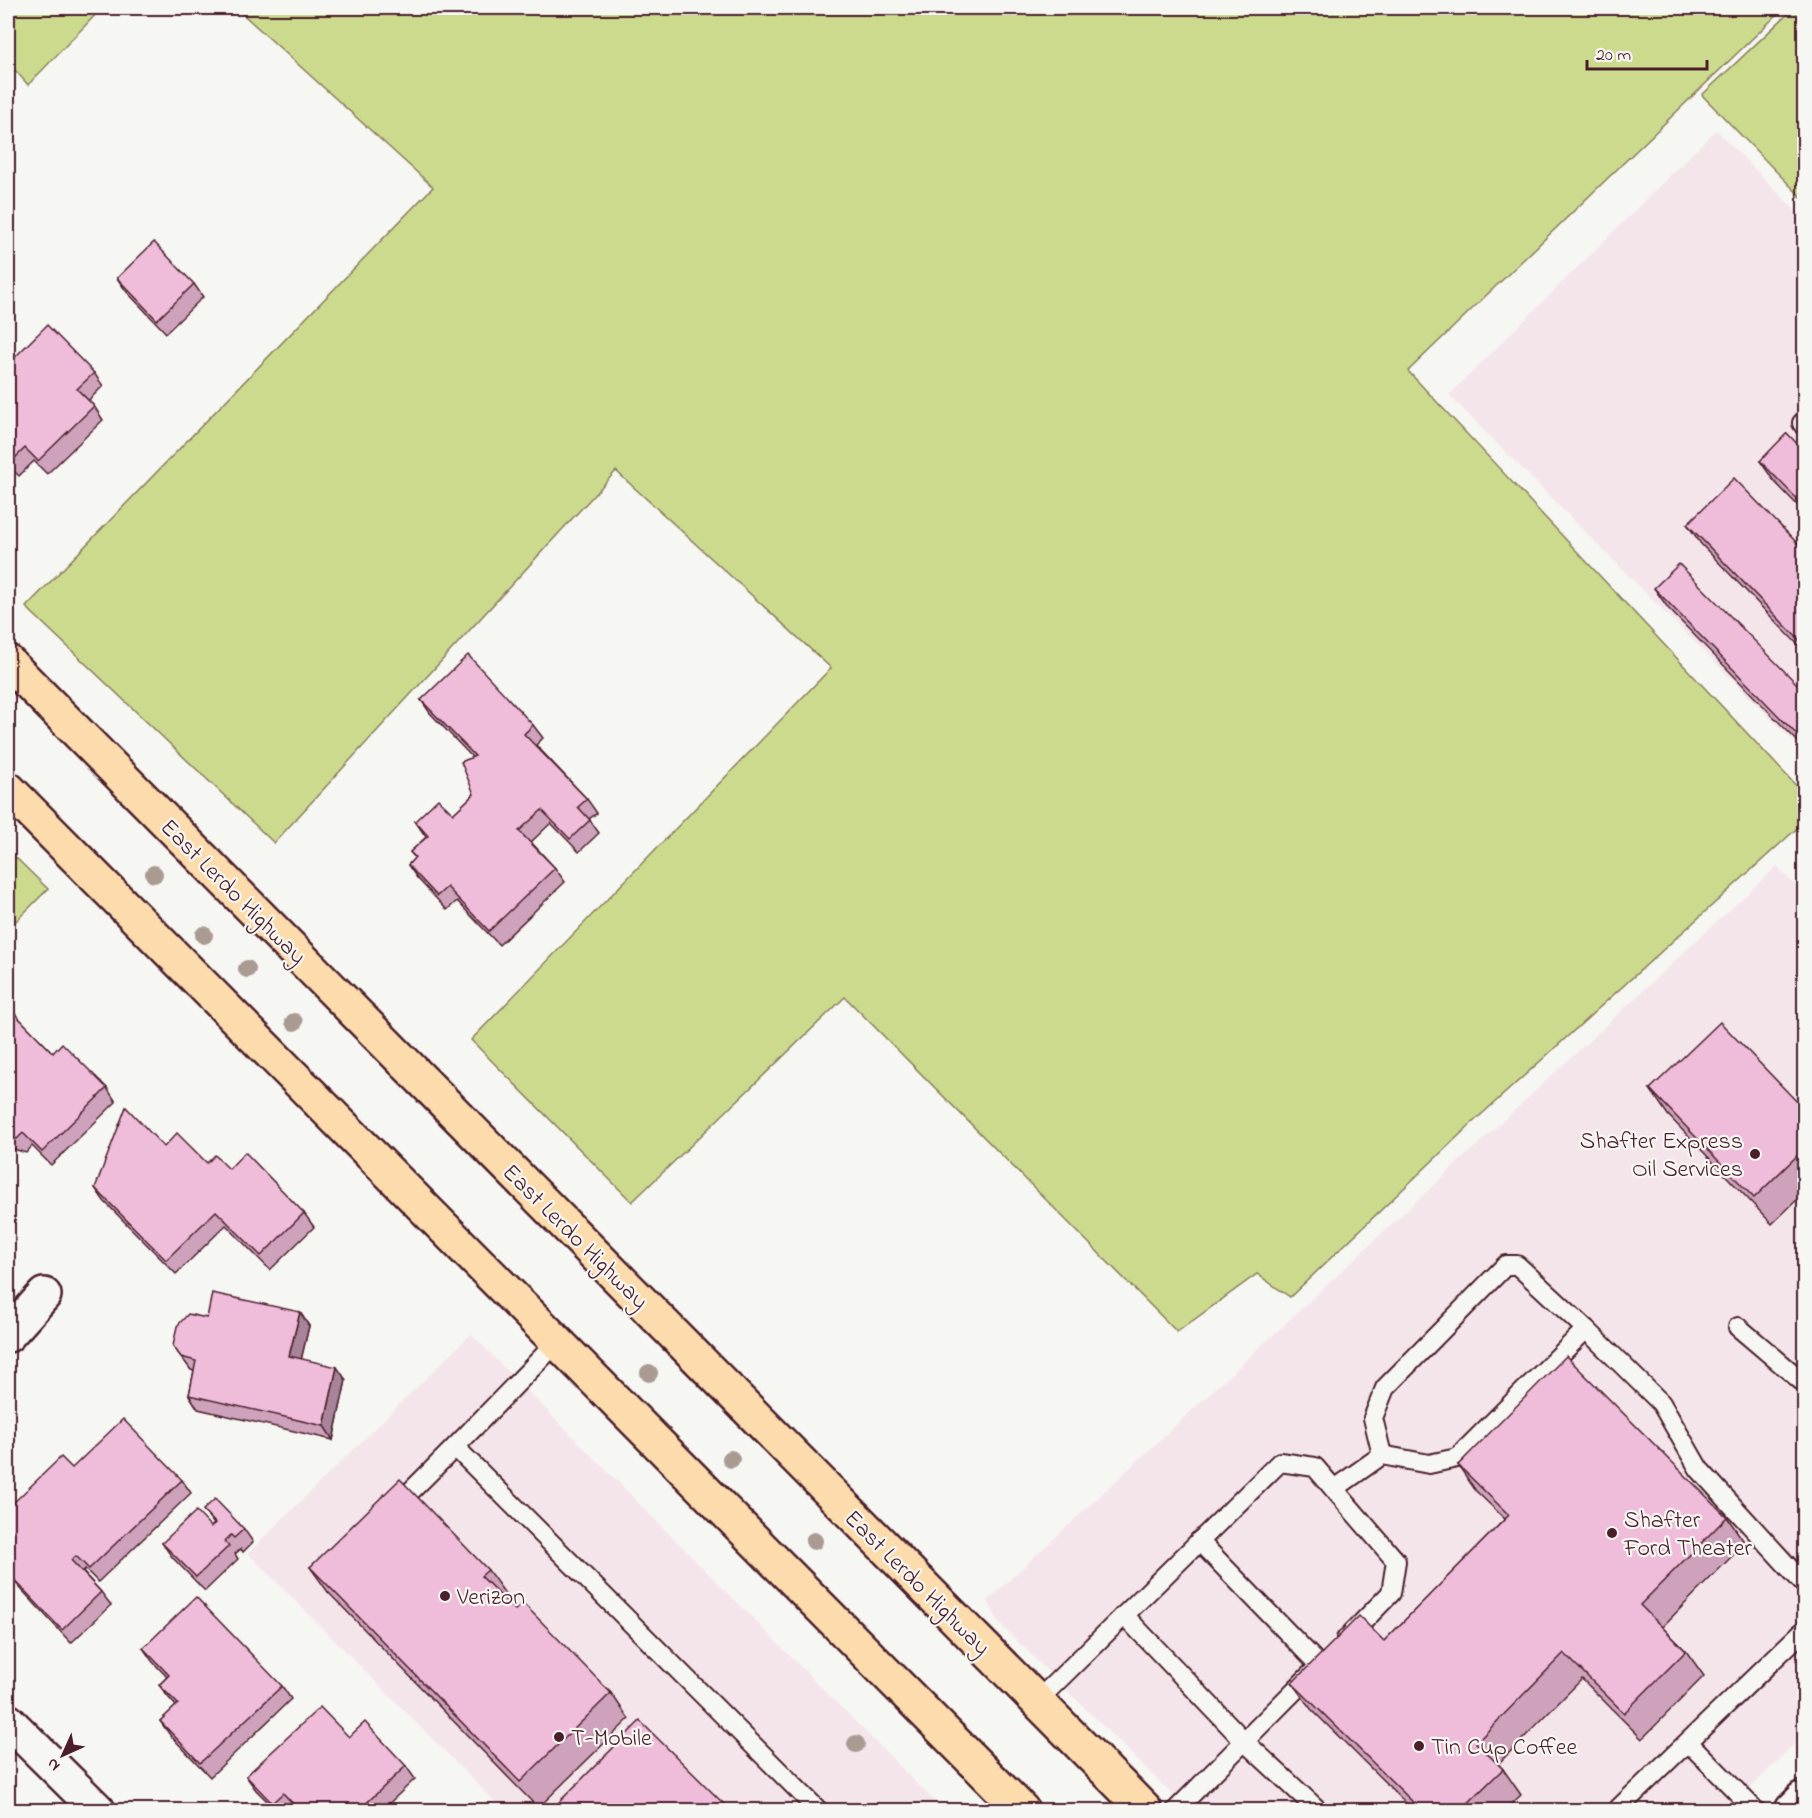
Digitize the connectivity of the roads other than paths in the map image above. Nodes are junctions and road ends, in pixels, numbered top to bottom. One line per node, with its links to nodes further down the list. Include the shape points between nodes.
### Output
1 (8, 662): 18 (main road, East Lerdo Highway)
2 (8, 789): 7 (main road)
3 (44, 1295): 6 (street)
4 (1738, 1327): 8 (lane)
5 (1586, 1329): 10 (lane, via 1457,1458 1429,1464); 10 (lane, via 1517,1265 1506,1265 1385,1388 1373,1418); 14 (lane, via 1661,1403 1699,1469)
6 (8, 1335)
7 (557, 1342): 9 (lane); 25 (main road)
8 (1804, 1383)
9 (455, 1447): 12 (lane); 24 (lane)
10 (1382, 1455): 11 (lane)
11 (1334, 1489): 13 (lane, via 1315,1467 1280,1462); 17 (lane, via 1396,1561 1392,1593)
12 (383, 1519)
13 (1199, 1541): 15 (lane); 17 (lane)
14 (1804, 1584)
15 (1124, 1616): 18 (lane); 20 (lane)
16 (1804, 1630): 21 (lane)
17 (1320, 1666): 20 (lane)
18 (1037, 1701): 26 (main road, East Lerdo Highway)
19 (8, 1721): 23 (street)
20 (1245, 1742): 27 (lane); 28 (lane)
21 (1688, 1742): 29 (lane); 30 (lane)
22 (1804, 1798): 31 (street)
23 (98, 1810)
24 (818, 1810)
25 (1022, 1810)
26 (1145, 1810)
27 (1176, 1810)
28 (1317, 1810)
29 (1617, 1810)
30 (1755, 1810)
31 (1792, 1810)

